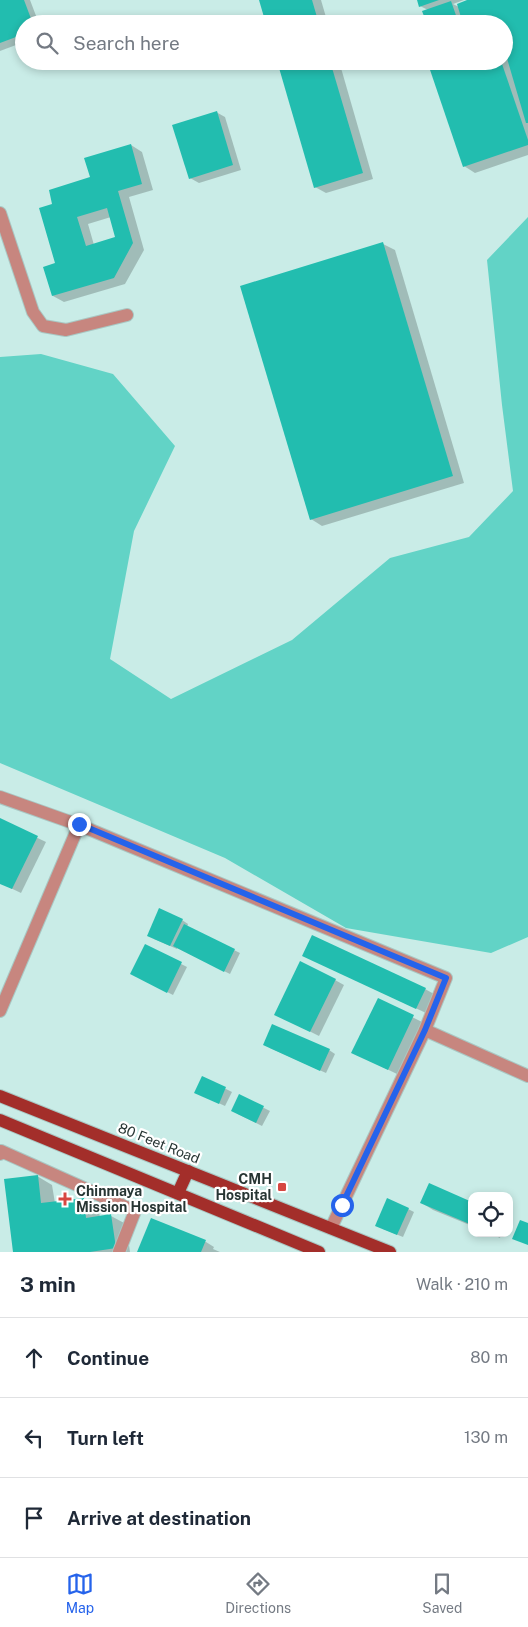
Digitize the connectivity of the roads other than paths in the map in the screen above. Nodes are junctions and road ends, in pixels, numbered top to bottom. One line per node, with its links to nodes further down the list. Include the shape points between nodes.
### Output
1 (0, 213): 2 (lane, via 33,312 43,326 66,330)
2 (127, 315)
3 (0, 796): 4 (lane)
4 (79, 824): 5 (lane); 6 (lane, via 446,978)
5 (0, 1011)
6 (425, 1030): 7 (lane); 13 (lane)
7 (528, 1076)
8 (0, 1096): 11 (main road, 80 Feet Road)
9 (0, 1120): 12 (main road)
10 (0, 1154): 14 (lane, via 1,1151 135,1211)
11 (188, 1171): 12 (main road); 13 (main road, 80 Feet Road)
12 (178, 1193): 15 (main road)
13 (331, 1228): 16 (main road, 80 Feet Road)
14 (119, 1252)
15 (319, 1252)
16 (390, 1252)

